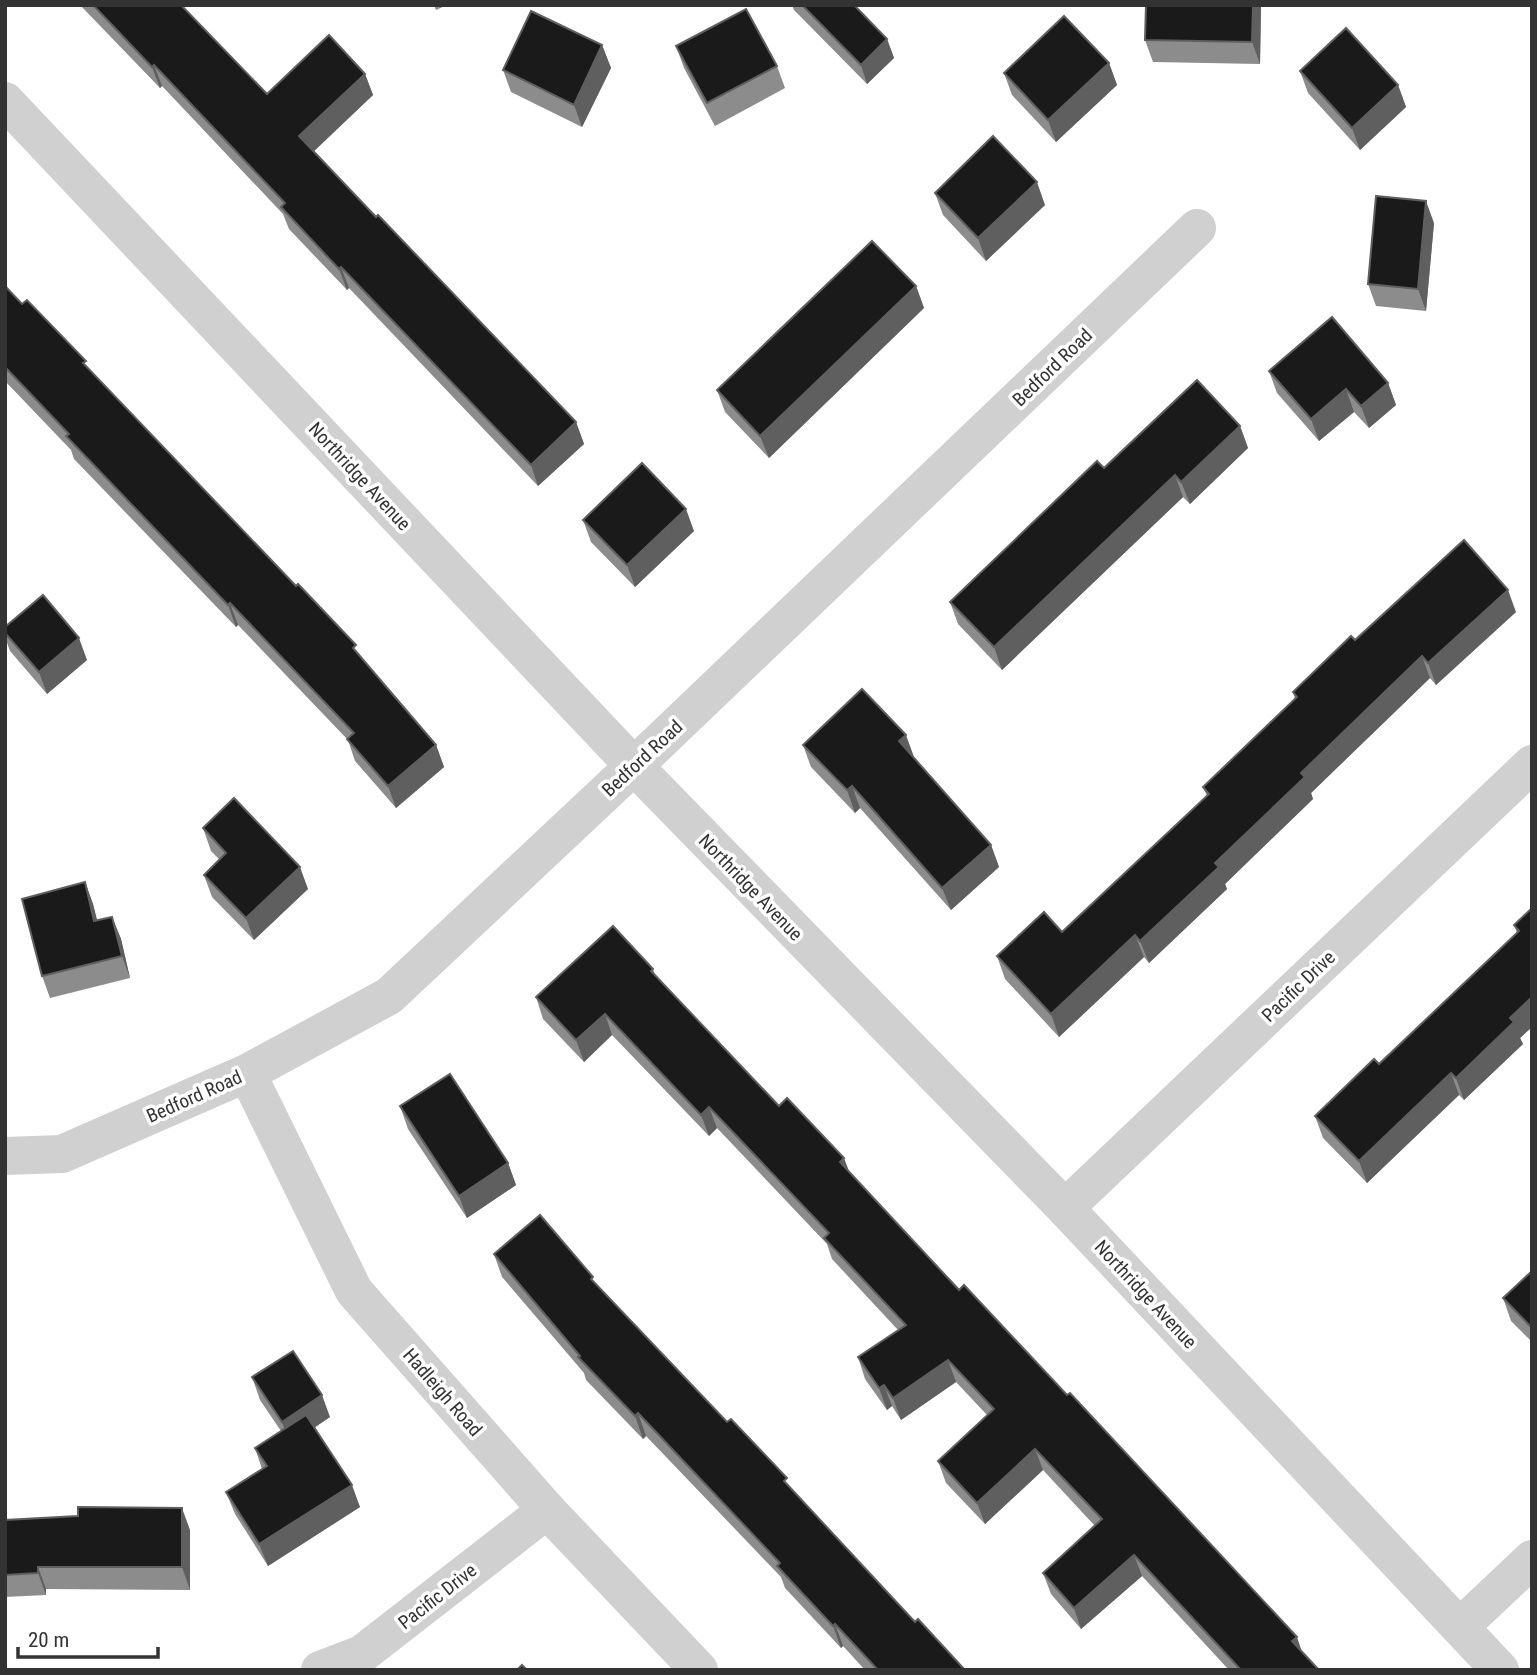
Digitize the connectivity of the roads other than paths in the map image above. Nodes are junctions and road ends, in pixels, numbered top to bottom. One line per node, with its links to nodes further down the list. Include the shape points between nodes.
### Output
1 (5, 101): 4 (street, Northridge Avenue)
2 (1197, 228): 4 (street, Bedford Road)
3 (1532, 764): 7 (street, Pacific Drive)
4 (634, 766): 5 (street, Bedford Road, via 388,996); 7 (street, Northridge Avenue)
5 (247, 1073): 6 (street, Bedford Road, via 62,1154); 8 (street, Hadleigh Road, via 354,1291)
6 (5, 1156)
7 (1065, 1209): 10 (street, Northridge Avenue)
8 (547, 1510): 11 (street, Pacific Drive, via 362,1654); 12 (street, Hadleigh Road)
9 (1532, 1559): 10 (street)
10 (1460, 1627): 13 (street, Northridge Avenue)
11 (320, 1670)
12 (699, 1670)
13 (1500, 1670)

